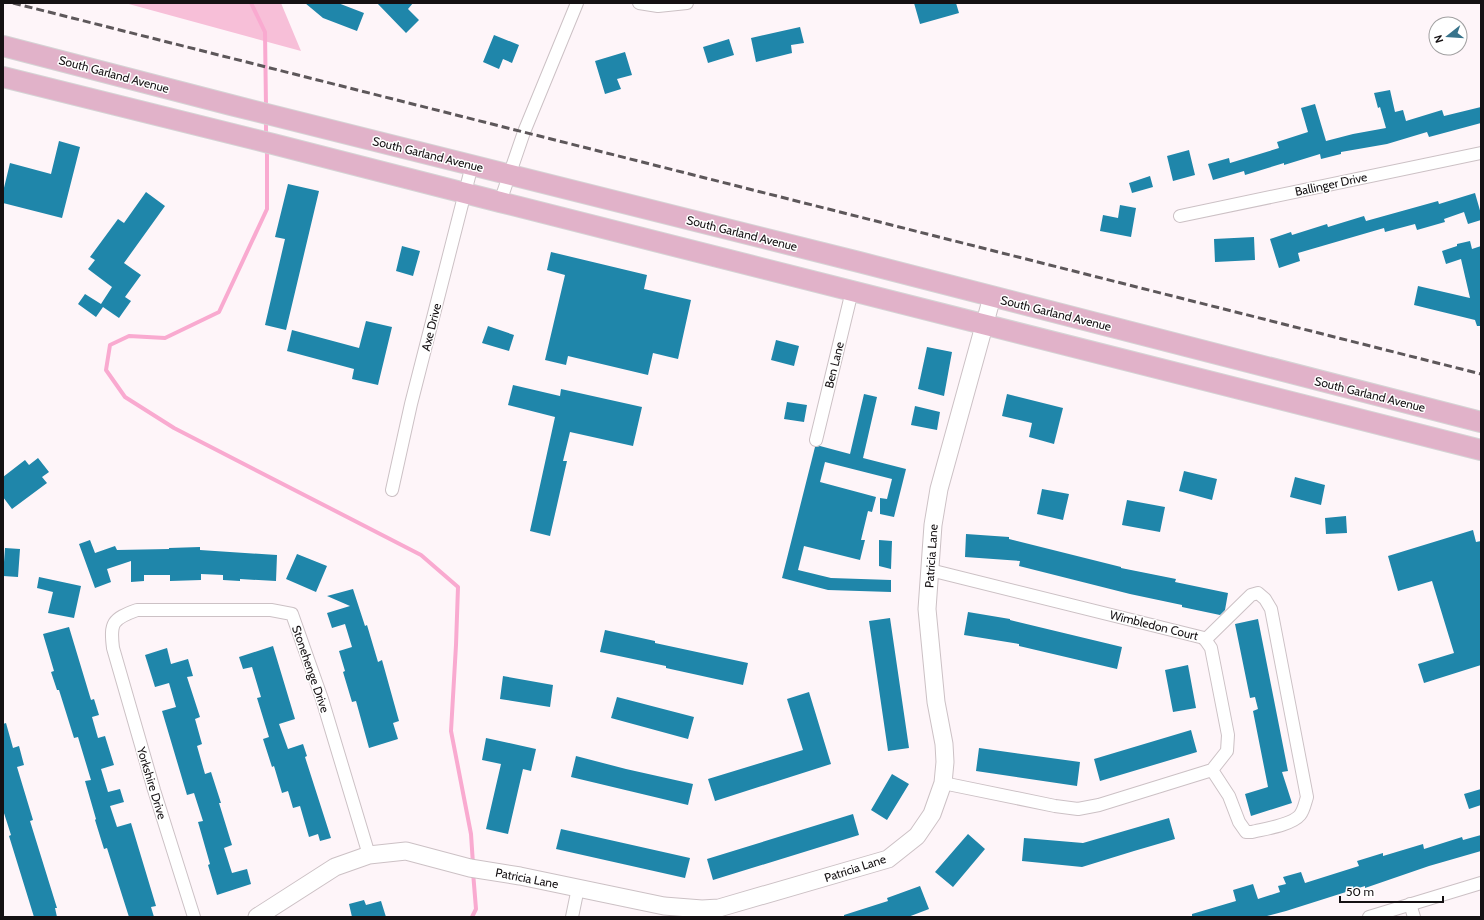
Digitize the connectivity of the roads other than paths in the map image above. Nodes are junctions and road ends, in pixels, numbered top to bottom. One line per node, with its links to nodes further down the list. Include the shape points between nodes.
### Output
1 (577, 3): 8 (street, via 524,132)
2 (639, 3): 3 (street, via 658,6)
3 (687, 3)
4 (3, 46): 7 (main road, South Garland Avenue)
5 (3, 77): 9 (main road)
6 (1481, 153): 11 (street, Ballinger Drive)
7 (472, 165): 8 (main road, South Garland Avenue); 9 (street, Axe Drive)
8 (510, 174): 10 (street); 13 (main road, South Garland Avenue)
9 (465, 193): 10 (main road); 18 (street, Axe Drive)
10 (500, 202): 12 (main road)
11 (1180, 216)
12 (852, 291): 14 (main road); 16 (street, Ben Lane)
13 (992, 297): 14 (street, Patricia Lane); 15 (main road, South Garland Avenue)
14 (985, 324): 17 (main road); 19 (street, Patricia Lane, via 939,489)
15 (1481, 422)
16 (816, 440)
17 (1481, 450)
18 (392, 490)
19 (930, 570): 20 (street, Wimbledon Court); 23 (street, Patricia Lane, via 927,608 936,702 944,744)
20 (1206, 640): 22 (street, Wimbledon Court, via 1211,648 1228,735 1228,752); 22 (street, via 1251,595 1258,593 1265,599 1271,609 1307,797 1300,814 1294,820 1246,832 1239,822 1229,796)
21 (113, 648): 24 (street, Stonehenge Drive, via 111,630 120,617 136,610 271,610 292,614 322,699); 28 (street, Yorkshire Drive)
22 (1212, 770): 23 (street, via 1099,805 1078,809)
23 (943, 783): 26 (street, Patricia Lane, via 932,814 917,836 888,859 820,880 719,908 664,906)
24 (369, 855): 26 (street, Patricia Lane, via 406,851 476,869); 29 (street, Patricia Lane, via 334,867)
25 (1481, 883): 27 (street)
26 (578, 888): 30 (street)
27 (1410, 904): 31 (street); 32 (street)
28 (194, 917)
29 (257, 917)
30 (572, 917)
31 (1369, 917)
32 (1414, 917)

